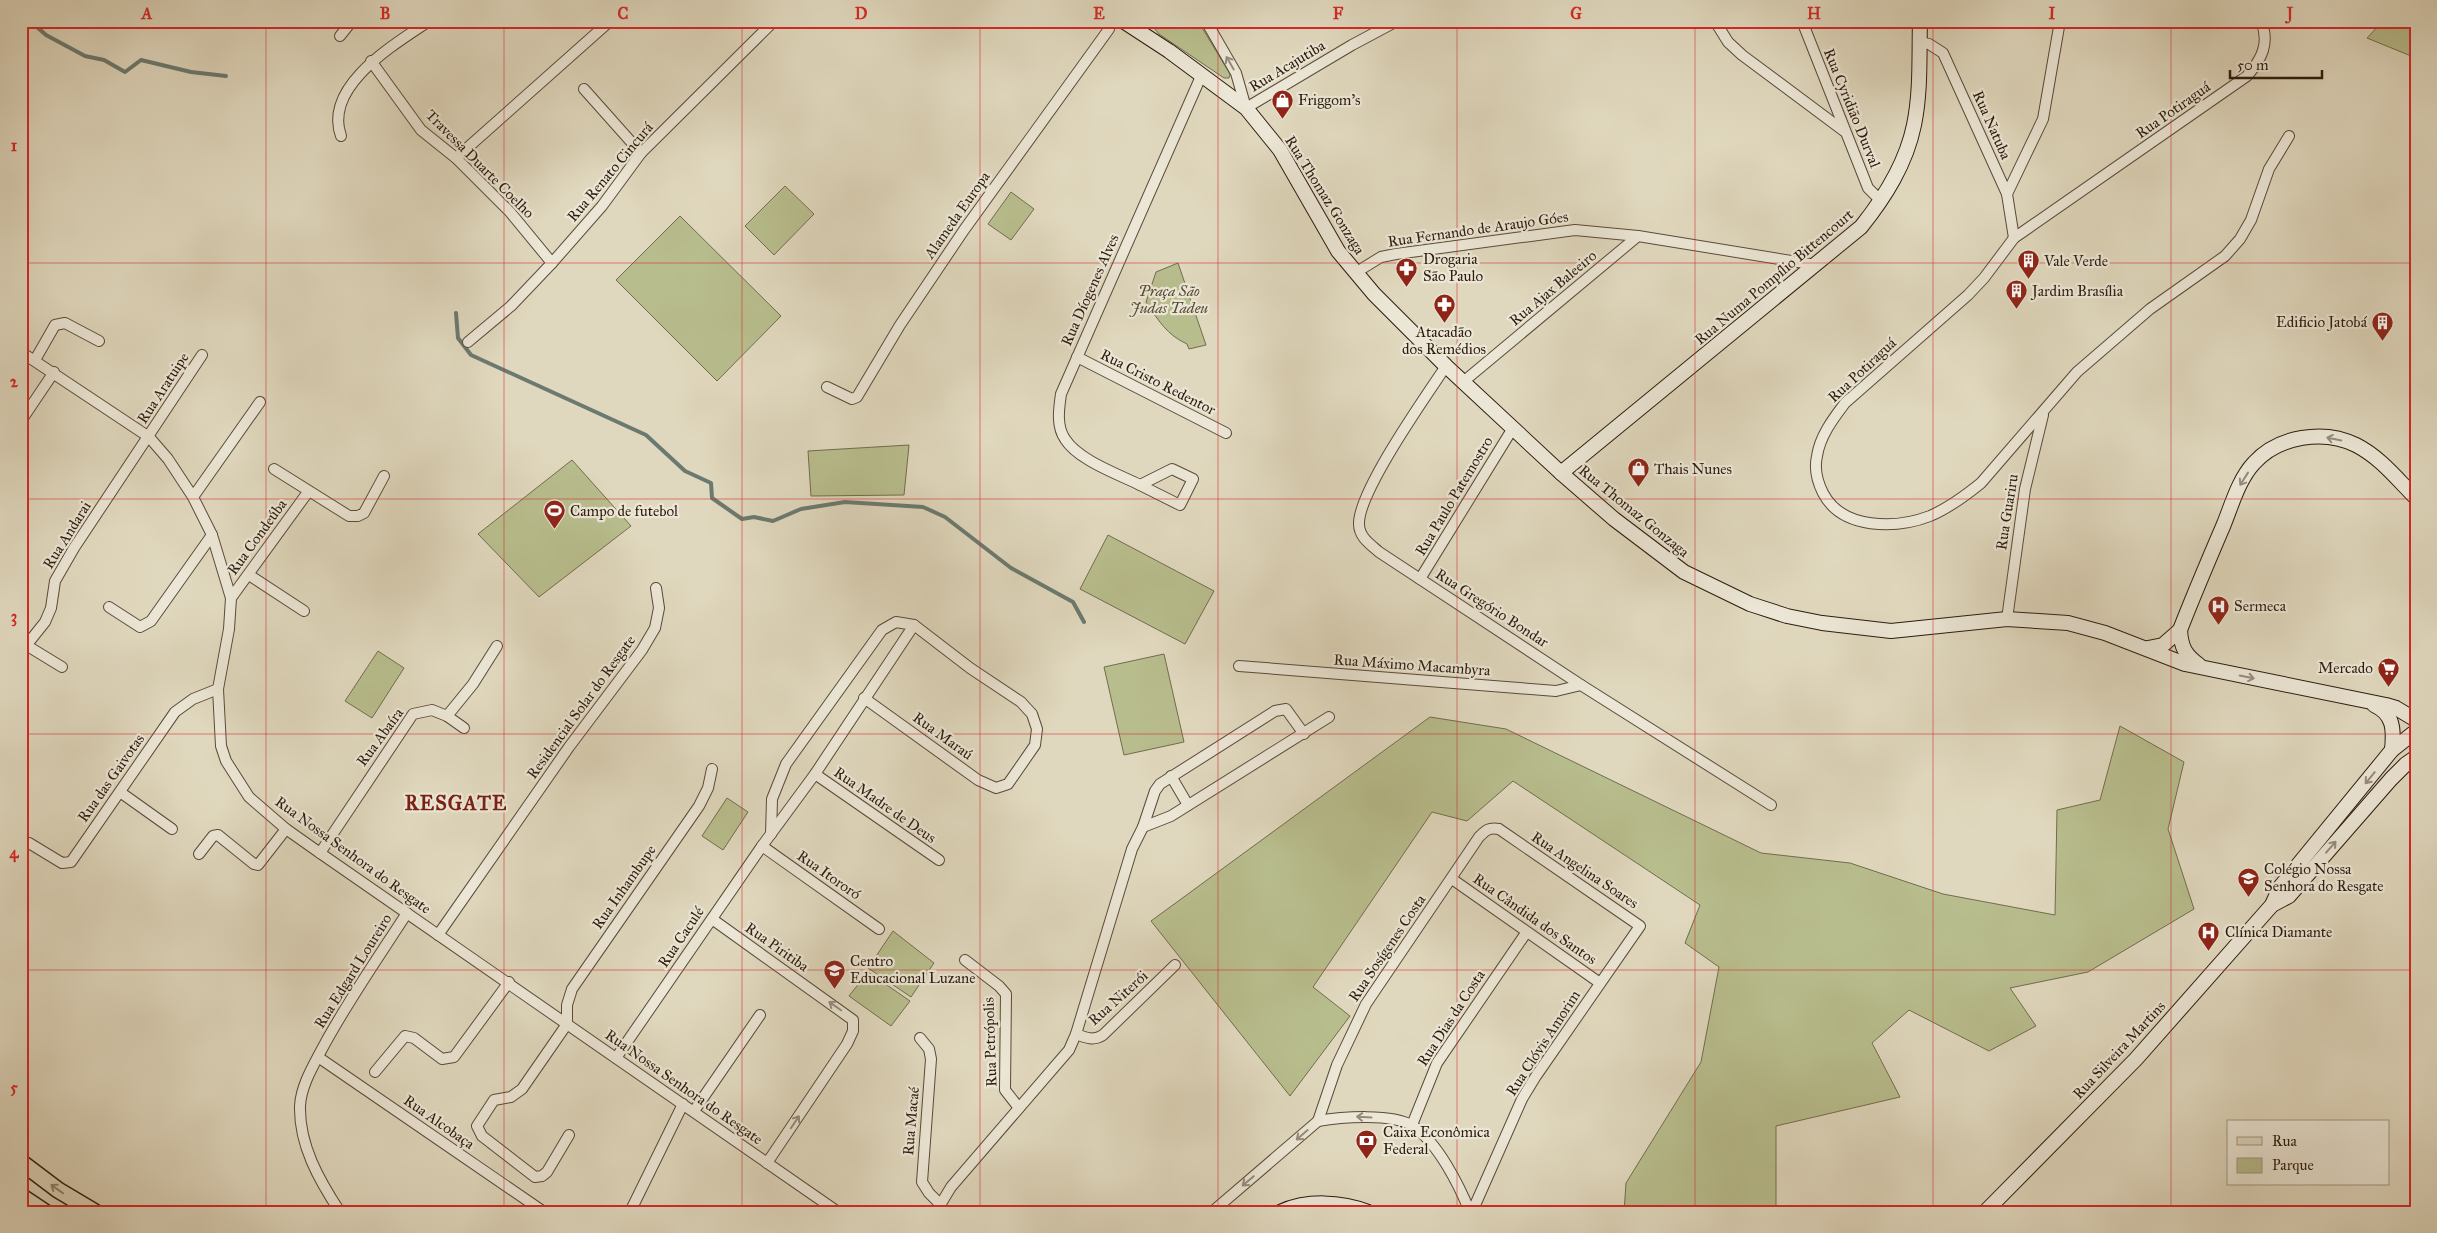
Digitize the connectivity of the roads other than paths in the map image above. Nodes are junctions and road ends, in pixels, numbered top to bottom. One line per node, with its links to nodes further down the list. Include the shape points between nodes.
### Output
1 (352, 21): 17 (street)
2 (429, 21): 19 (street)
3 (610, 21): 27 (street)
4 (758, 21): 16 (street)
5 (774, 21): 16 (street, Rua Renato Cincurá)
6 (1124, 21): 14 (main road, Rua Thomaz Gonzaga)
7 (1206, 21): 22 (street, one-way to 7, via 1236,73)
8 (1397, 21): 22 (street, Rua Acajutiba)
9 (1715, 21): 23 (street, via 1728,42 1742,55)
10 (1802, 21): 23 (street, Rua Cyridião Durval)
11 (1920, 21): 18 (main road, Rua Numa Pompílio Bittencourt)
12 (2060, 21): 28 (street, via 2043,119)
13 (2261, 21): 31 (street, Rua Potiraguá, via 2265,45 2248,76)
14 (1136, 25): 20 (main road, Rua Thomaz Gonzaga)
15 (1109, 29): 44 (street, Alameda Europa, via 964,230 900,325 857,397 852,399)
16 (762, 33): 26 (street, Rua Renato Cincurá)
17 (340, 36)
18 (1920, 42): 28 (street, Rua Natuba, via 1943,53); 29 (main road, Rua Numa Pompílio Bittencourt, via 1914,126 1897,174)
19 (371, 61): 24 (street, via 340,108 338,126); 27 (street, Travessa Duarte Coelho, via 422,130)
20 (1202, 74): 22 (main road, Rua Thomaz Gonzaga); 39 (street, Rua Díogenes Alves)
21 (584, 89): 26 (street)
22 (1246, 108): 34 (main road, Rua Thomaz Gonzaga, via 1280,150 1325,231)
23 (1845, 132): 29 (street, Rua Cyridião Durval, via 1868,188)
24 (341, 136)
25 (2289, 136): 46 (street, Rua Potiraguá, via 2269,169 2251,220 2225,256 2143,315 2077,372)
26 (641, 153): 32 (street, Rua Renato Cincurá, via 602,206)
27 (456, 158): 32 (street, Travessa Duarte Coelho, via 510,212)
28 (2007, 194): 31 (street, Rua Natuba)
29 (1881, 201): 33 (main road, Rua Numa Pompílio Bittencourt, via 1861,227)
30 (1638, 236): 33 (street, Rua Fernando de Araujo Góes); 34 (street, Rua Fernando de Araujo Góes, via 1603,231 1548,232 1381,257); 43 (street, Rua Ajax Baleeiro)
31 (2014, 238): 46 (street, Rua Potiraguá, via 1968,295 1836,415 1816,457 1818,483 1836,510 1866,523 1888,524 1929,516 1948,507 1981,483)
32 (552, 263): 36 (street, Rua Renato Cincurá, via 511,306)
33 (1816, 265): 52 (main road, Rua Numa Pompílio Bittencourt)
34 (1355, 273): 41 (main road, Rua Thomaz Gonzaga)
35 (99, 341): 40 (street, via 59,322)
36 (468, 342)
37 (21, 352): 40 (street, Rua Nossa Senhora do Resgate)
38 (202, 355): 50 (street, Rua Aratuipe)
39 (1077, 357): 49 (street, Rua Cristo Redentor); 54 (street, Rua Díogenes Alves, via 1061,394 1059,409 1064,438 1080,454)
40 (35, 360): 42 (street, Rua Nossa Senhora do Resgate)
41 (1446, 366): 43 (main road, Rua Thomaz Gonzaga); 60 (street, Rua Gregório Bondar, via 1368,492 1360,516 1359,526 1368,543)
42 (54, 372): 47 (street); 50 (street, Rua Nossa Senhora do Resgate)
43 (1463, 382): 48 (main road, Rua Thomaz Gonzaga)
44 (827, 387)
45 (260, 402): 56 (street)
46 (2044, 411): 65 (street, Rua Guariru, via 2025,489)
47 (21, 421)
48 (1512, 428): 52 (main road, Rua Thomaz Gonzaga); 60 (street, Rua Paulo Patemostro)
49 (1226, 433)
50 (149, 437): 56 (street, Rua Nossa Senhora do Resgate); 68 (street, Rua Andarai, via 74,548 55,581 52,608 45,622)
51 (274, 468): 55 (street)
52 (1562, 473): 65 (main road, Rua Thomaz Gonzaga, via 1614,519 1684,572 1769,610 1822,624 1891,630)
53 (384, 476): 55 (street, via 364,512 358,516 349,516)
54 (1140, 485): 54 (street, Rua Díogenes Alves, via 1180,505 1193,479 1172,469)
55 (308, 492): 59 (street, Rua Condeúba)
56 (193, 497): 58 (street, Rua Nossa Senhora do Resgate)
57 (2416, 498): 67 (main road, one-way to 67, via 2378,460 2356,445 2333,438 2305,437 2277,445 2254,463 2239,486)
58 (212, 536): 62 (street, Rua Nossa Senhora do Resgate); 63 (street, via 151,622 140,627)
59 (249, 575): 62 (street, Rua Condeúba); 64 (street)
60 (1420, 579): 74 (street, Rua Gregório Bondar)
61 (656, 588): 109 (street, Residencial Solar do Resgate, via 658,615 655,628 642,650 569,747)
62 (231, 598): 75 (street, Rua Nossa Senhora do Resgate)
63 (109, 607)
64 (304, 611)
65 (2007, 619): 70 (main road, Rua Thomaz Gonzaga, via 2068,623)
66 (914, 625): 76 (street, Rua Caculé); 76 (street, Rua Maraú, via 1021,702 1032,714 1038,729 1035,745 1008,784 996,788 978,780); 95 (street, via 896,622 882,630 786,764 772,799)
67 (2180, 630): 70 (main road, via 2164,645); 71 (main road, via 2183,650 2188,658)
68 (23, 646): 73 (street)
69 (497, 646): 78 (street)
70 (2148, 648): 71 (main road, Rua Thomaz Gonzaga, via 2185,664)
71 (2200, 665): 77 (main road, Rua Thomaz Gonzaga, one-way to 77)
72 (1239, 666): 74 (street, Rua Máximo Macambyra, via 1556,691)
73 (62, 667)
74 (1581, 685): 91 (street, Rua Gregório Bondar)
75 (218, 689): 89 (street, Rua das Gaivotas, via 193,699 175,712); 94 (street, Rua Nossa Senhora do Resgate, via 221,746 226,761 249,797)
76 (864, 698): 87 (street, Rua Caculé)
77 (2364, 701): 80 (main road, Rua Thomaz Gonzaga, via 2396,708); 84 (main road, via 2378,707 2391,719 2394,727)
78 (448, 716): 81 (street); 99 (street, Rua Abaíra, via 432,710 413,714)
79 (1329, 717): 83 (street)
80 (2416, 720)
81 (464, 728)
82 (2416, 731): 84 (main road, Rua Silveira Martins)
83 (1304, 734): 88 (street, via 1286,709 1280,708); 90 (street)
84 (2392, 750): 103 (main road, Rua Silveira Martins, one-way to 103, via 2280,887)
85 (2416, 757): 103 (main road, Rua Silveira Martins, one-way to 85, via 2289,896 2391,779)
86 (712, 769): 115 (street, Rua Inhambupe, via 708,788 699,806 572,989 567,1005)
87 (814, 774): 95 (street, Rua Caculé); 101 (street, Rua Madre de Deus)
88 (1171, 776): 90 (street); 92 (street, via 1154,791)
89 (120, 792): 93 (street); 97 (street, Rua das Gaivotas, via 71,862 62,863)
90 (1188, 805): 92 (street, via 1171,816)
91 (1771, 806)
92 (1142, 827): 116 (street, via 1132,849)
93 (172, 828)
94 (286, 829): 99 (street, Rua Nossa Senhora do Resgate); 100 (street, via 258,865 218,835 213,836)
95 (771, 834): 98 (street, Rua Caculé)
96 (1513, 839): 102 (street, Rua Sosígenes Costa, via 1499,830 1486,830); 106 (street, Rua Angelina Soares)
97 (29, 843)
98 (762, 846): 105 (street, Rua Caculé); 107 (street, Rua Itororó)
99 (320, 853): 104 (street, Rua Nossa Senhora do Resgate)
100 (199, 854)
101 (939, 860)
102 (1452, 879): 108 (street, Rua Cândida dos Santos); 124 (street, Rua Sosígenes Costa, via 1366,1004 1326,1093)
103 (2272, 906): 141 (main road, Rua Silveira Martins, via 2130,1066)
104 (407, 912): 109 (street, Rua Nossa Senhora do Resgate); 118 (street, Rua Edgard Loureiro, via 344,1008)
105 (712, 919): 119 (street, Rua Caculé); 128 (street, Rua Piritiba, one-way to 105, via 847,1044 854,1025 848,1015)
106 (1640, 926): 113 (street, Rua Clóvis Amorim)
107 (879, 929)
108 (1526, 933): 113 (street, Rua Cândida dos Santos); 125 (street, Rua Dias da Costa, via 1437,1064)
109 (438, 935): 112 (street, Rua Nossa Senhora do Resgate)
110 (965, 960): 122 (street, Rua Petrópolis, via 1006,994 1005,1090)
111 (1175, 965): 116 (street, Rua Niterói, via 1098,1039)
112 (509, 982): 115 (street, Rua Nossa Senhora do Resgate); 120 (street, via 454,1057 442,1058 414,1038 405,1036)
113 (1600, 983): 140 (street, Rua Clóvis Amorim, via 1522,1099)
114 (760, 1015): 123 (street)
115 (567, 1024): 119 (street, Rua Nossa Senhora do Resgate); 126 (street, via 522,1089 510,1097 494,1100 477,1126 478,1132 487,1140 535,1177 546,1172)
116 (1076, 1034): 122 (street, via 1069,1050)
117 (920, 1038): 130 (street, Rua Macaé, via 930,1049 931,1059 922,1182)
118 (318, 1056): 133 (street, Rua Edgard Loureiro, via 306,1080 300,1104 302,1133 322,1184); 134 (street, Rua Alcobaça)
119 (616, 1058): 121 (street, Rua Nossa Senhora do Resgate)
120 (375, 1072)
121 (683, 1104): 123 (street, Rua Nossa Senhora do Resgate); 135 (street)
122 (1019, 1108): 130 (street, via 951,1187)
123 (694, 1111): 128 (street, Rua Nossa Senhora do Resgate)
124 (1318, 1121): 125 (street, one-way to 124, via 1365,1117); 137 (street, one-way to 137)
125 (1412, 1125): 140 (street, via 1445,1164)
126 (569, 1135)
127 (21, 1162): 132 (main road, one-way to 127)
128 (767, 1163): 136 (street, Rua Nossa Senhora do Resgate)
129 (21, 1196): 131 (main road)
130 (939, 1209)
131 (45, 1212)
132 (95, 1212)
133 (340, 1212)
134 (544, 1212)
135 (630, 1212)
136 (838, 1212)
137 (1212, 1212)
138 (1280, 1212): 139 (main road, via 1306,1205 1331,1204)
139 (1368, 1212)
140 (1471, 1212)
141 (1984, 1212)

